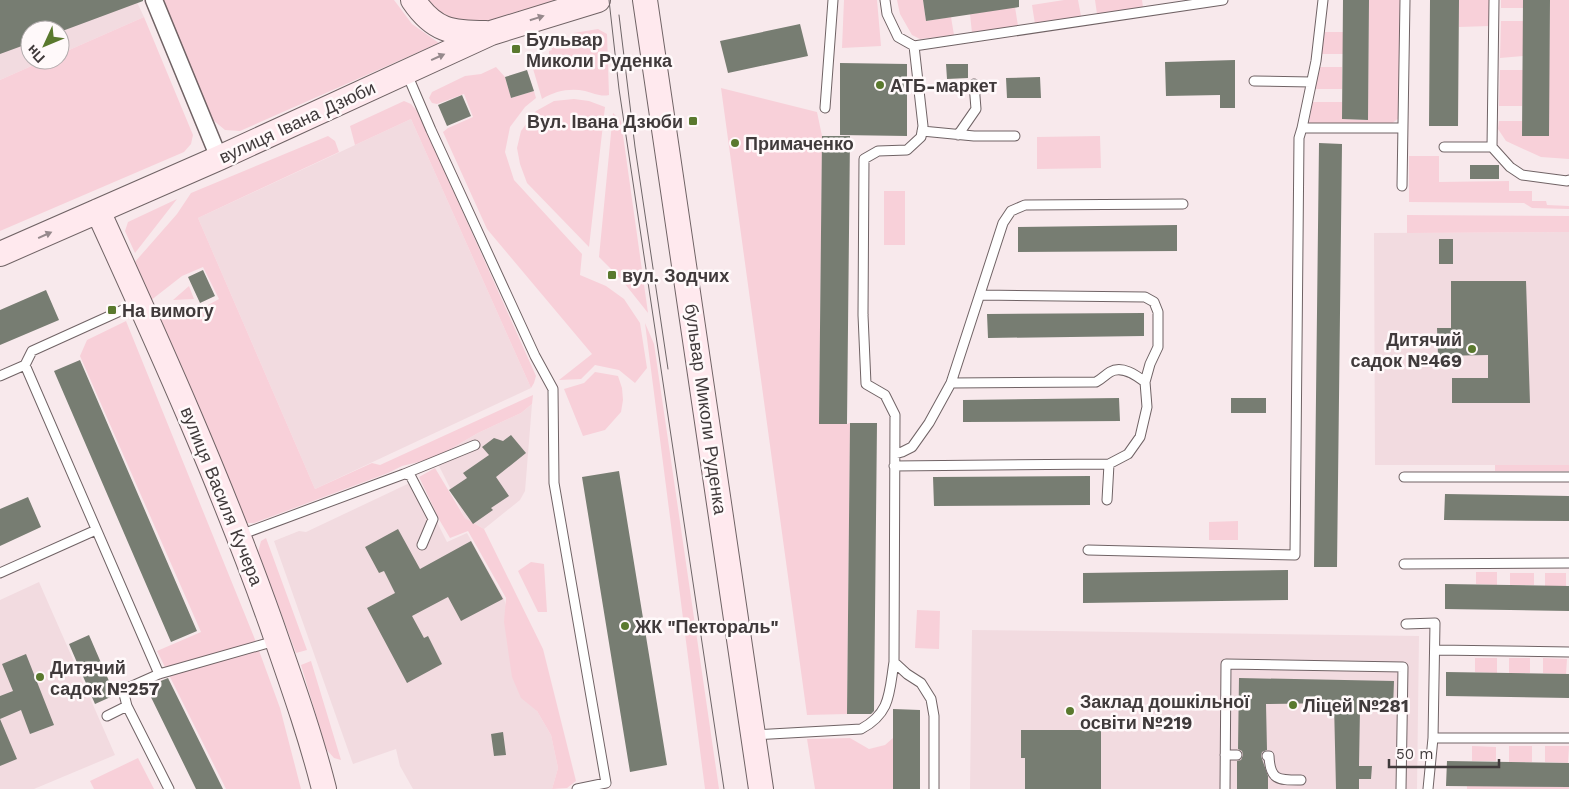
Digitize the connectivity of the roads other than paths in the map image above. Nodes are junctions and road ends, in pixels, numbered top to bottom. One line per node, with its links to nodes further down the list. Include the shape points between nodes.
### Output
1 (154, 0): 25 (street)
2 (413, 0): 11 (street, via 432,22 447,31)
3 (598, 0): 11 (street, вулиця Івана Дзюби, one-way to 3)
4 (645, 0): 60 (street, бульвар Миколи Руденка)
5 (833, 0): 17 (lane)
6 (884, 0): 12 (lane, via 898,37)
7 (1223, 0): 12 (lane)
8 (1323, 0): 15 (lane)
9 (1406, 0): 19 (lane)
10 (1494, 0): 24 (lane)
11 (491, 33): 13 (street, вулиця Івана Дзюби, one-way to 11)
12 (914, 46): 20 (lane)
13 (407, 71): 25 (street, вулиця Івана Дзюби); 69 (lane, via 431,130 553,389 554,483 606,783)
14 (1254, 81): 15 (lane)
15 (1311, 82): 18 (lane)
16 (974, 84): 21 (lane, via 976,110)
17 (825, 108)
18 (1302, 128): 19 (lane); 48 (lane, via 1299,138 1295,554)
19 (1402, 128): 27 (lane)
20 (922, 131): 21 (lane); 38 (lane, via 907,150 878,151 864,159 866,384 885,395 895,415)
21 (958, 135): 22 (lane)
22 (1015, 136)
23 (1444, 147): 24 (lane)
24 (1492, 147): 26 (lane, via 1522,176)
25 (218, 158): 29 (street, вулиця Івана Дзюби)
26 (1569, 180)
27 (1402, 186)
28 (1183, 204): 31 (lane, via 1025,205 1011,211 1003,223)
29 (98, 211): 30 (street, вулиця Івана Дзюби, one-way to 29); 32 (street, вулиця Василя Кучера)
30 (0, 254)
31 (980, 295): 35 (lane, via 1145,297 1154,302 1158,312 1158,347); 36 (lane)
32 (140, 302): 33 (lane, via 32,351); 46 (street, вулиця Василя Кучера)
33 (25, 366): 34 (lane); 45 (lane)
34 (0, 376)
35 (1145, 382): 36 (lane, via 1134,373 1123,370 1111,371 1096,382); 39 (lane, via 1148,407 1140,437 1128,454)
36 (951, 383): 38 (lane, via 912,447)
37 (475, 445): 41 (lane)
38 (894, 454): 40 (lane)
39 (1109, 464): 40 (lane); 44 (lane)
40 (894, 466): 56 (lane)
41 (404, 474): 46 (lane); 47 (lane, via 410,475 433,519)
42 (1404, 477): 43 (lane)
43 (1569, 477)
44 (1107, 500)
45 (96, 530): 51 (lane); 57 (lane)
46 (240, 535): 53 (street, вулиця Василя Кучера)
47 (422, 545)
48 (1088, 550)
49 (1569, 563): 50 (lane)
50 (1404, 564)
51 (0, 573)
52 (1406, 624): 54 (lane, via 1435,623)
53 (278, 641): 57 (lane); 68 (street, вулиця Василя Кучера)
54 (1436, 650): 55 (lane); 61 (lane)
55 (1569, 652)
56 (894, 662): 60 (lane, via 884,710 861,730); 71 (lane, via 921,683 931,699)
57 (159, 674): 58 (lane, via 123,690)
58 (127, 706): 59 (lane); 67 (lane)
59 (107, 716)
60 (752, 735): 70 (street, бульвар Миколи Руденка)
61 (1433, 738): 62 (lane); 74 (lane)
62 (1569, 738)
63 (1225, 755): 64 (lane); 72 (lane); 73 (lane, via 1226,664 1403,667)
64 (1237, 755)
65 (1267, 756): 66 (lane, via 1275,777)
66 (1301, 780)
67 (169, 789)
68 (324, 789)
69 (578, 789)
70 (761, 789)
71 (934, 789)
72 (1225, 789)
73 (1401, 789)
74 (1428, 789)

